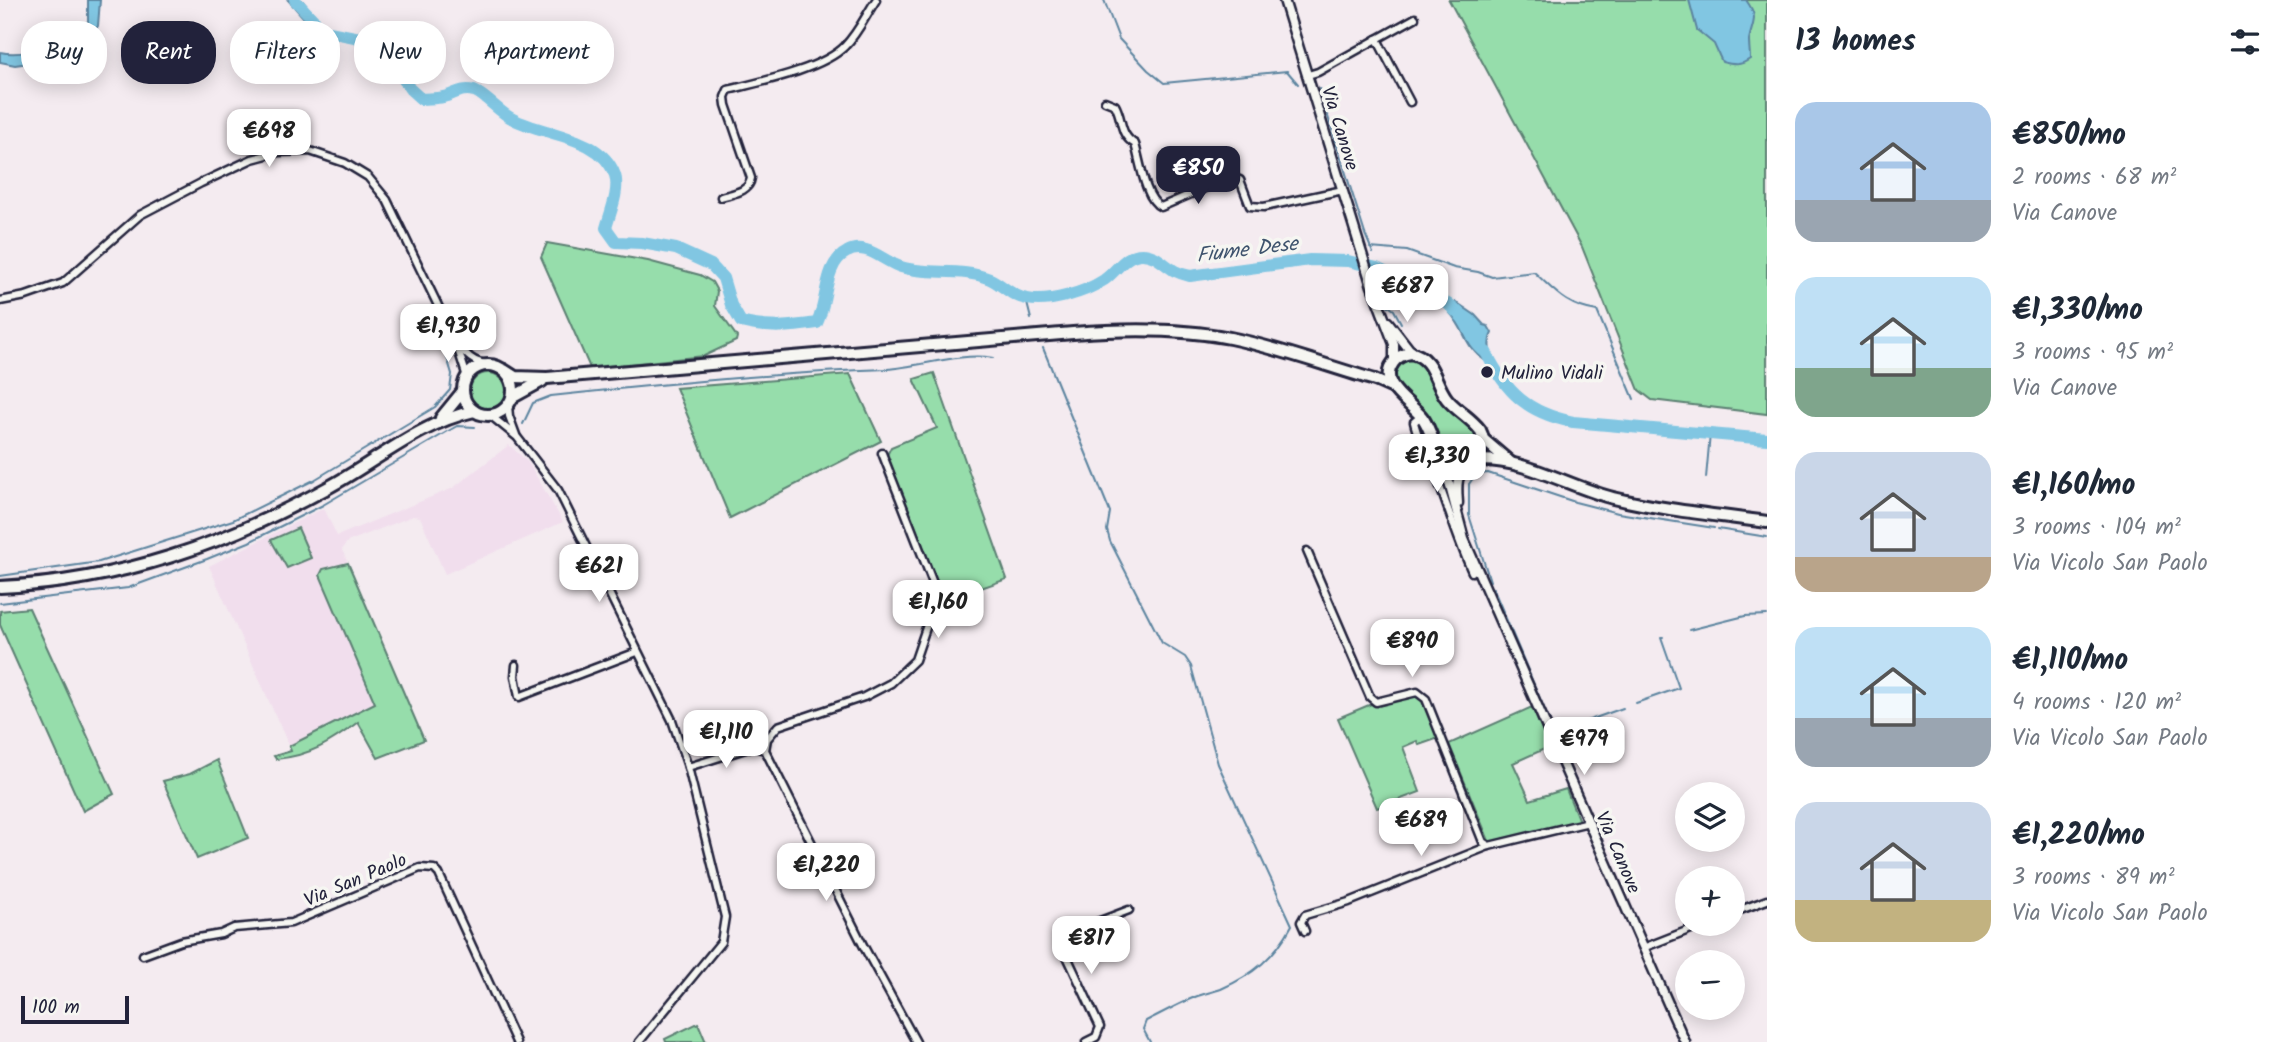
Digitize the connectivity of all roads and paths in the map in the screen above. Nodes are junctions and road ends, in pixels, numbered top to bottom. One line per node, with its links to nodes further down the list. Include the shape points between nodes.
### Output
1 (876, 0): 9 (street, via 848,44 834,56 771,80 728,90 726,105 751,178 746,190)
2 (1284, 0): 5 (street, Via Canove)
3 (1415, 18): 4 (street, Via Canove)
4 (1377, 39): 5 (street, Via Canove); 7 (street)
5 (1308, 75): 8 (street, Via Canove)
6 (1105, 101): 8 (street, Via Canove, via 1115,105 1122,131 1135,144 1155,205 1161,207 1230,177 1240,180 1250,206)
7 (1410, 102)
8 (1343, 190): 11 (street, Via Canove)
9 (721, 197)
10 (0, 301): 12 (street, via 63,283 140,215 201,183 252,159 310,151 368,177 387,200)
11 (1381, 311): 13 (street, Via Canove); 15 (street, Via Canove, via 1394,344)
12 (456, 343): 14 (street, via 470,359); 18 (street)
13 (1416, 354): 15 (main road, via 1402,355); 28 (main road, via 1429,362 1447,399 1478,426)
14 (486, 364): 17 (main road); 18 (main road)
15 (1392, 364): 16 (main road, via 1376,371); 20 (main road, via 1388,373)
16 (1337, 369): 19 (main road, via 1228,338 1130,330); 20 (main road)
17 (504, 370): 19 (main road, via 514,377); 22 (main road, via 513,382)
18 (467, 377): 21 (main road)
19 (547, 378): 22 (main road)
20 (1393, 388): 25 (main road)
21 (463, 391): 23 (main road); 26 (main road)
22 (510, 401): 24 (main road, via 503,411); 27 (street, via 509,416)
23 (474, 411): 24 (main road); 26 (main road)
24 (490, 415): 27 (street)
25 (1421, 416): 30 (main road); 36 (street, via 1414,422 1418,436)
26 (439, 420): 37 (main road, via 331,486 207,546 102,574)
27 (517, 437): 38 (street, via 558,490)
28 (1483, 440): 31 (main road); 32 (main road)
29 (882, 453): 40 (street, via 940,601 915,660 891,683 778,726 766,739)
30 (1443, 460): 31 (main road, via 1455,465); 33 (street, Via Canove)
31 (1471, 463): 32 (main road); 33 (street, Via Canove, via 1457,481)
32 (1514, 464): 34 (main road, via 1611,498)
33 (1458, 520): 42 (street, Via Canove)
34 (1767, 522)
35 (1307, 551): 43 (street, via 1370,696 1376,702 1417,692 1426,699 1483,842)
36 (1472, 572)
37 (0, 587)
38 (637, 652): 39 (street, via 519,697); 41 (street, via 672,720)
39 (516, 666)
40 (765, 750): 41 (street, via 752,747); 53 (street)
41 (688, 768): 52 (street, via 724,930 709,959)
42 (1588, 822): 43 (street); 49 (street, Via Canove)
43 (1489, 846): 47 (street, via 1305,915 1301,922)
44 (1767, 900): 45 (street)
45 (1745, 908)
46 (1129, 910): 54 (street, via 1074,932 1063,942 1100,1027 1097,1037)
47 (1305, 931)
48 (1675, 935): 49 (street)
49 (1643, 948): 55 (street, Via Canove)
50 (143, 955): 51 (street, Via San Paolo, via 234,928 291,923 420,868 434,869)
51 (516, 1042)
52 (639, 1042)
53 (916, 1042)
54 (1086, 1042)
55 (1685, 1042)

